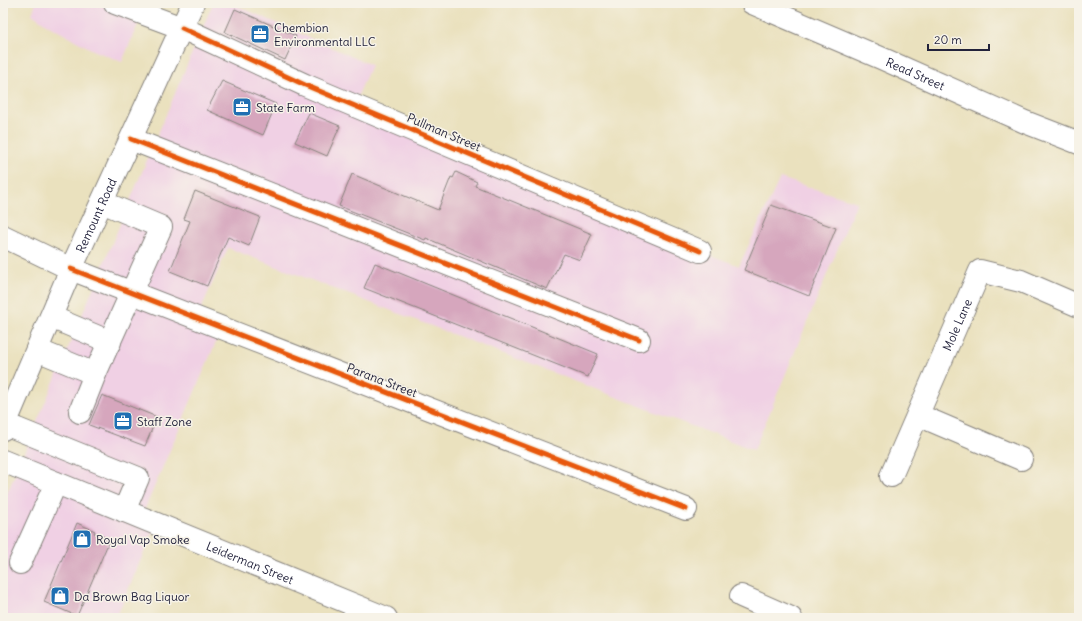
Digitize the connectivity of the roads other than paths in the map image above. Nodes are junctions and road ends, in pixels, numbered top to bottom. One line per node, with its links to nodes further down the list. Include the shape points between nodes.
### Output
1 (115, 3): 4 (street, Pullman Street)
2 (193, 3): 4 (street, Remount Road)
3 (752, 3): 6 (street, Read Street)
4 (182, 28): 5 (street, Remount Road); 9 (street, Pullman Street, via 305,85)
5 (131, 139): 7 (street, Remount Road); 14 (street)
6 (1079, 143)
7 (102, 202): 10 (street, Remount Road); 11 (street, via 161,227)
8 (3, 236): 10 (street, Parana Street)
9 (700, 251)
10 (71, 269): 11 (street, Parana Street); 13 (street, Remount Road)
11 (131, 293): 15 (street); 25 (street, Parana Street)
12 (1079, 306): 19 (street, Mole Lane, via 1021,281 980,271)
13 (51, 317): 15 (street); 16 (street, Remount Road)
14 (640, 340)
15 (110, 342): 17 (street)
16 (37, 350): 17 (street); 20 (street, Remount Road)
17 (95, 374): 18 (street)
18 (80, 412)
19 (918, 416): 21 (street); 23 (street, Mole Lane)
20 (4, 426): 26 (street, via 138,478)
21 (1021, 459)
22 (3, 461): 24 (street, Leiderman Street)
23 (891, 476)
24 (56, 483): 26 (street, Leiderman Street); 27 (street)
25 (686, 509)
26 (124, 511): 29 (street, Leiderman Street)
27 (20, 563)
28 (741, 596): 30 (street)
29 (386, 618)
30 (791, 618)

